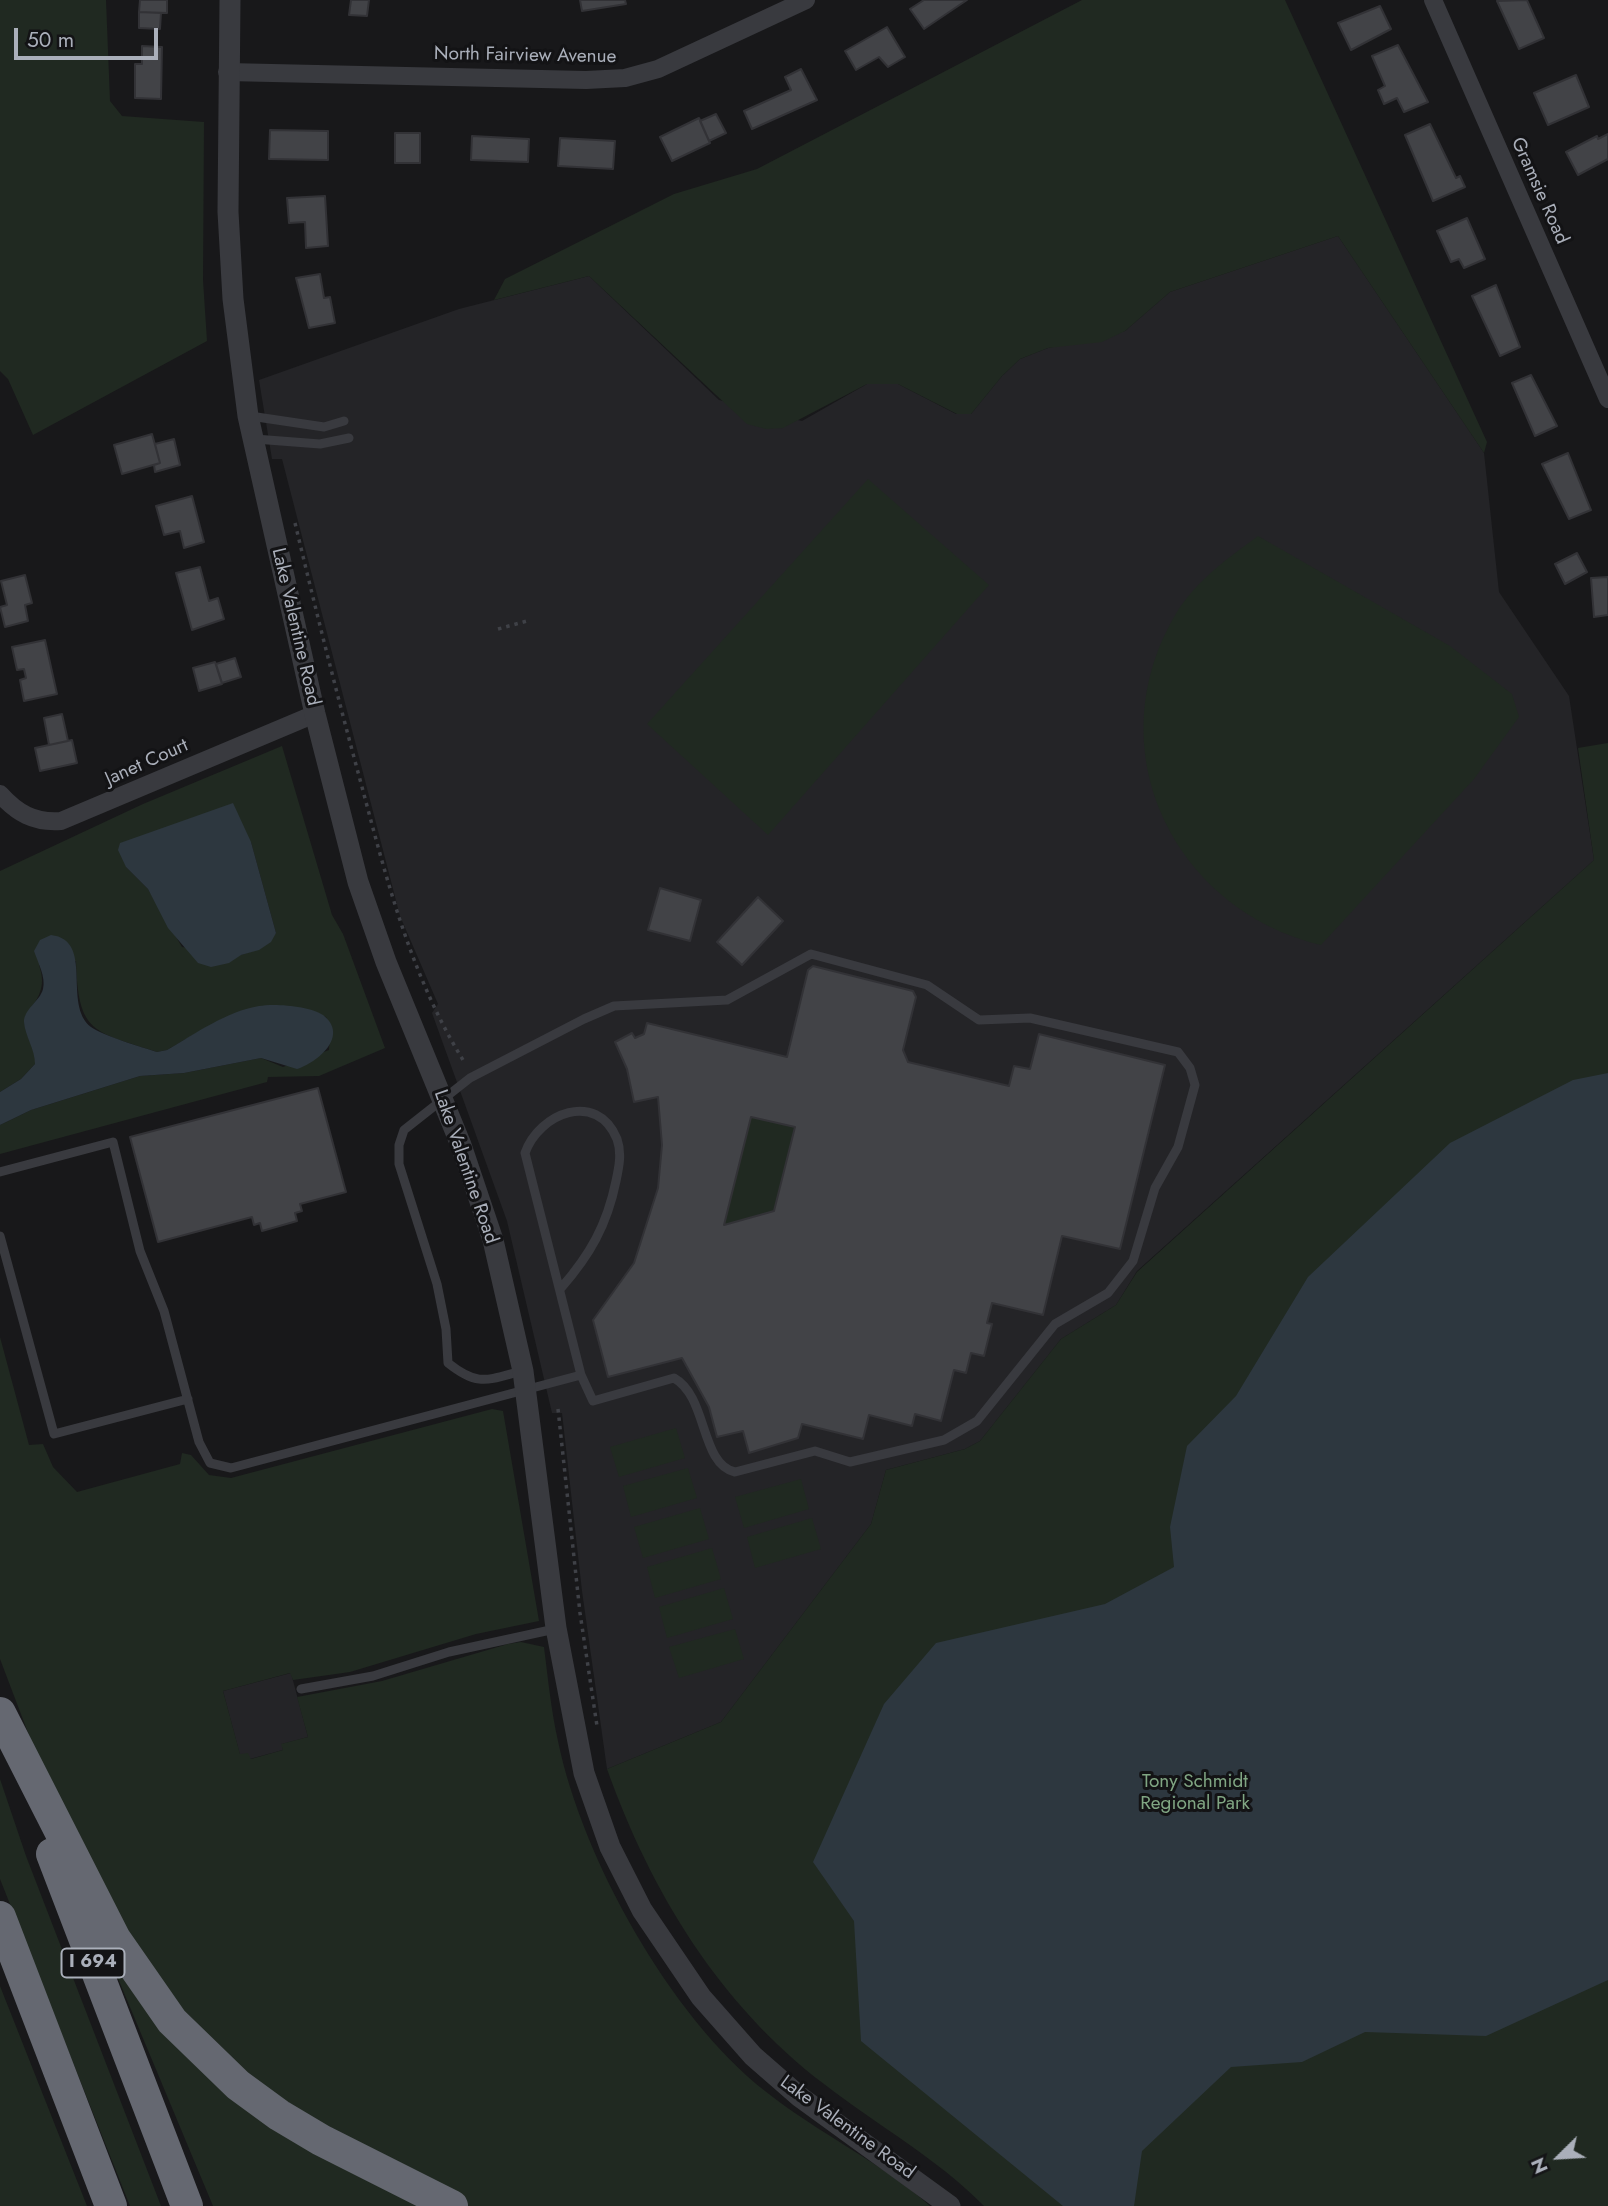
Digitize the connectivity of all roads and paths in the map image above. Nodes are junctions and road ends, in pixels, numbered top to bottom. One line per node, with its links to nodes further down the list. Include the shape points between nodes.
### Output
1 (230, 0): 4 (street, Lake Valentine Road)
2 (806, 0): 4 (street, North Fairview Avenue, via 658,69 625,78)
3 (1433, 0): 5 (street, Gramsie Road)
4 (226, 72): 6 (street, Lake Valentine Road, via 233,299)
5 (1608, 400)
6 (248, 416): 7 (lane, via 324,427); 9 (street, Lake Valentine Road)
7 (344, 421)
8 (349, 438): 9 (lane, via 320,444)
9 (253, 439): 13 (street, Lake Valentine Road)
10 (294, 521): 15 (path, via 342,720 396,911 431,1005)
11 (527, 621): 12 (path)
12 (498, 629)
13 (315, 714): 14 (street, Janet Court, via 61,821 33,819 15,810); 16 (street, Lake Valentine Road, via 370,920)
14 (0, 794)
15 (463, 1060)
16 (443, 1101): 20 (lane, via 470,1078 614,1006 726,1000 811,954 927,985 979,1020 1044,1021 1178,1052 1190,1068 1195,1084 1178,1147 1155,1188 1133,1261 1108,1293 1055,1324 977,1421 961,1432 850,1462 815,1451 735,1472 723,1469 715,1460 704,1422 681,1382 674,1378 593,1401); 21 (street, Lake Valentine Road, via 493,1240); 21 (lane, via 404,1130 399,1154 431,1262 446,1329 448,1363 467,1378)
17 (0, 1172): 22 (lane, via 113,1142 140,1251 152,1273)
18 (0, 1236): 22 (lane, via 54,1434)
19 (561, 1288): 19 (lane, via 598,1239 610,1210 620,1162 613,1131 603,1120 580,1111 553,1117 539,1127 525,1153); 20 (lane)
20 (581, 1375): 21 (lane)
21 (525, 1381): 22 (lane, via 231,1468 210,1463 203,1453); 24 (street, Lake Valentine Road)
22 (188, 1398)
23 (558, 1409): 28 (path)
24 (556, 1628): 25 (lane, via 449,1652 373,1676); 33 (street, Lake Valentine Road, via 575,1739 595,1809 642,1910 678,1966 727,2028 778,2078)
25 (301, 1689)
26 (0, 1713): 32 (highway, via 115,1939 172,2021 238,2085 279,2115)
27 (0, 1720): 31 (highway, I 694)
28 (598, 1736)
29 (0, 1917): 30 (highway)
30 (111, 2206)
31 (187, 2206)
32 (452, 2206)
33 (950, 2206)

